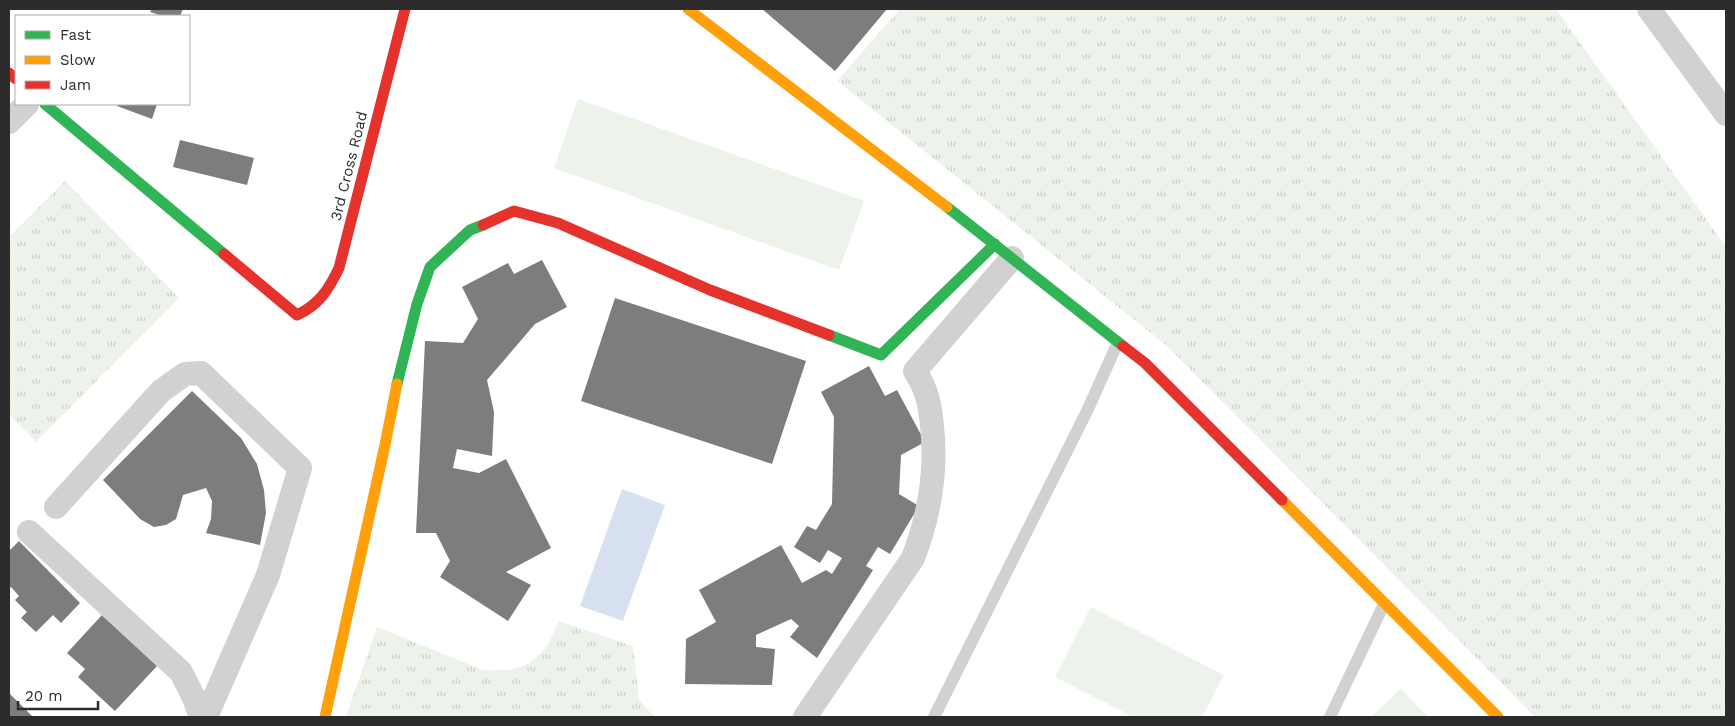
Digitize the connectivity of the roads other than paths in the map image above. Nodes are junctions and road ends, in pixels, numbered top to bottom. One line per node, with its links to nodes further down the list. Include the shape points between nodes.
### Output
1 (404, 9): 5 (street, 3rd Cross Road, via 338,268 328,291 310,310 297,315)
2 (688, 9): 8 (street)
3 (1649, 9): 6 (street)
4 (26, 105): 7 (street)
5 (46, 105)
6 (1726, 114)
7 (9, 122)
8 (1004, 251): 9 (street); 15 (street, via 881,355 710,290 558,223 514,211 470,230 430,267 417,304 398,376); 16 (street, via 915,371 925,390 932,417 934,472 924,530 913,558)
9 (1118, 342): 12 (street, via 1145,363); 17 (lane, via 1088,409)
10 (56, 507): 14 (street, via 161,391 185,374 201,373 300,468 268,575)
11 (29, 532): 13 (street, via 180,672)
12 (1384, 604): 18 (lane); 19 (street)
13 (201, 717)
14 (206, 717)
15 (325, 717)
16 (805, 717)
17 (934, 717)
18 (1330, 717)
19 (1498, 717)

